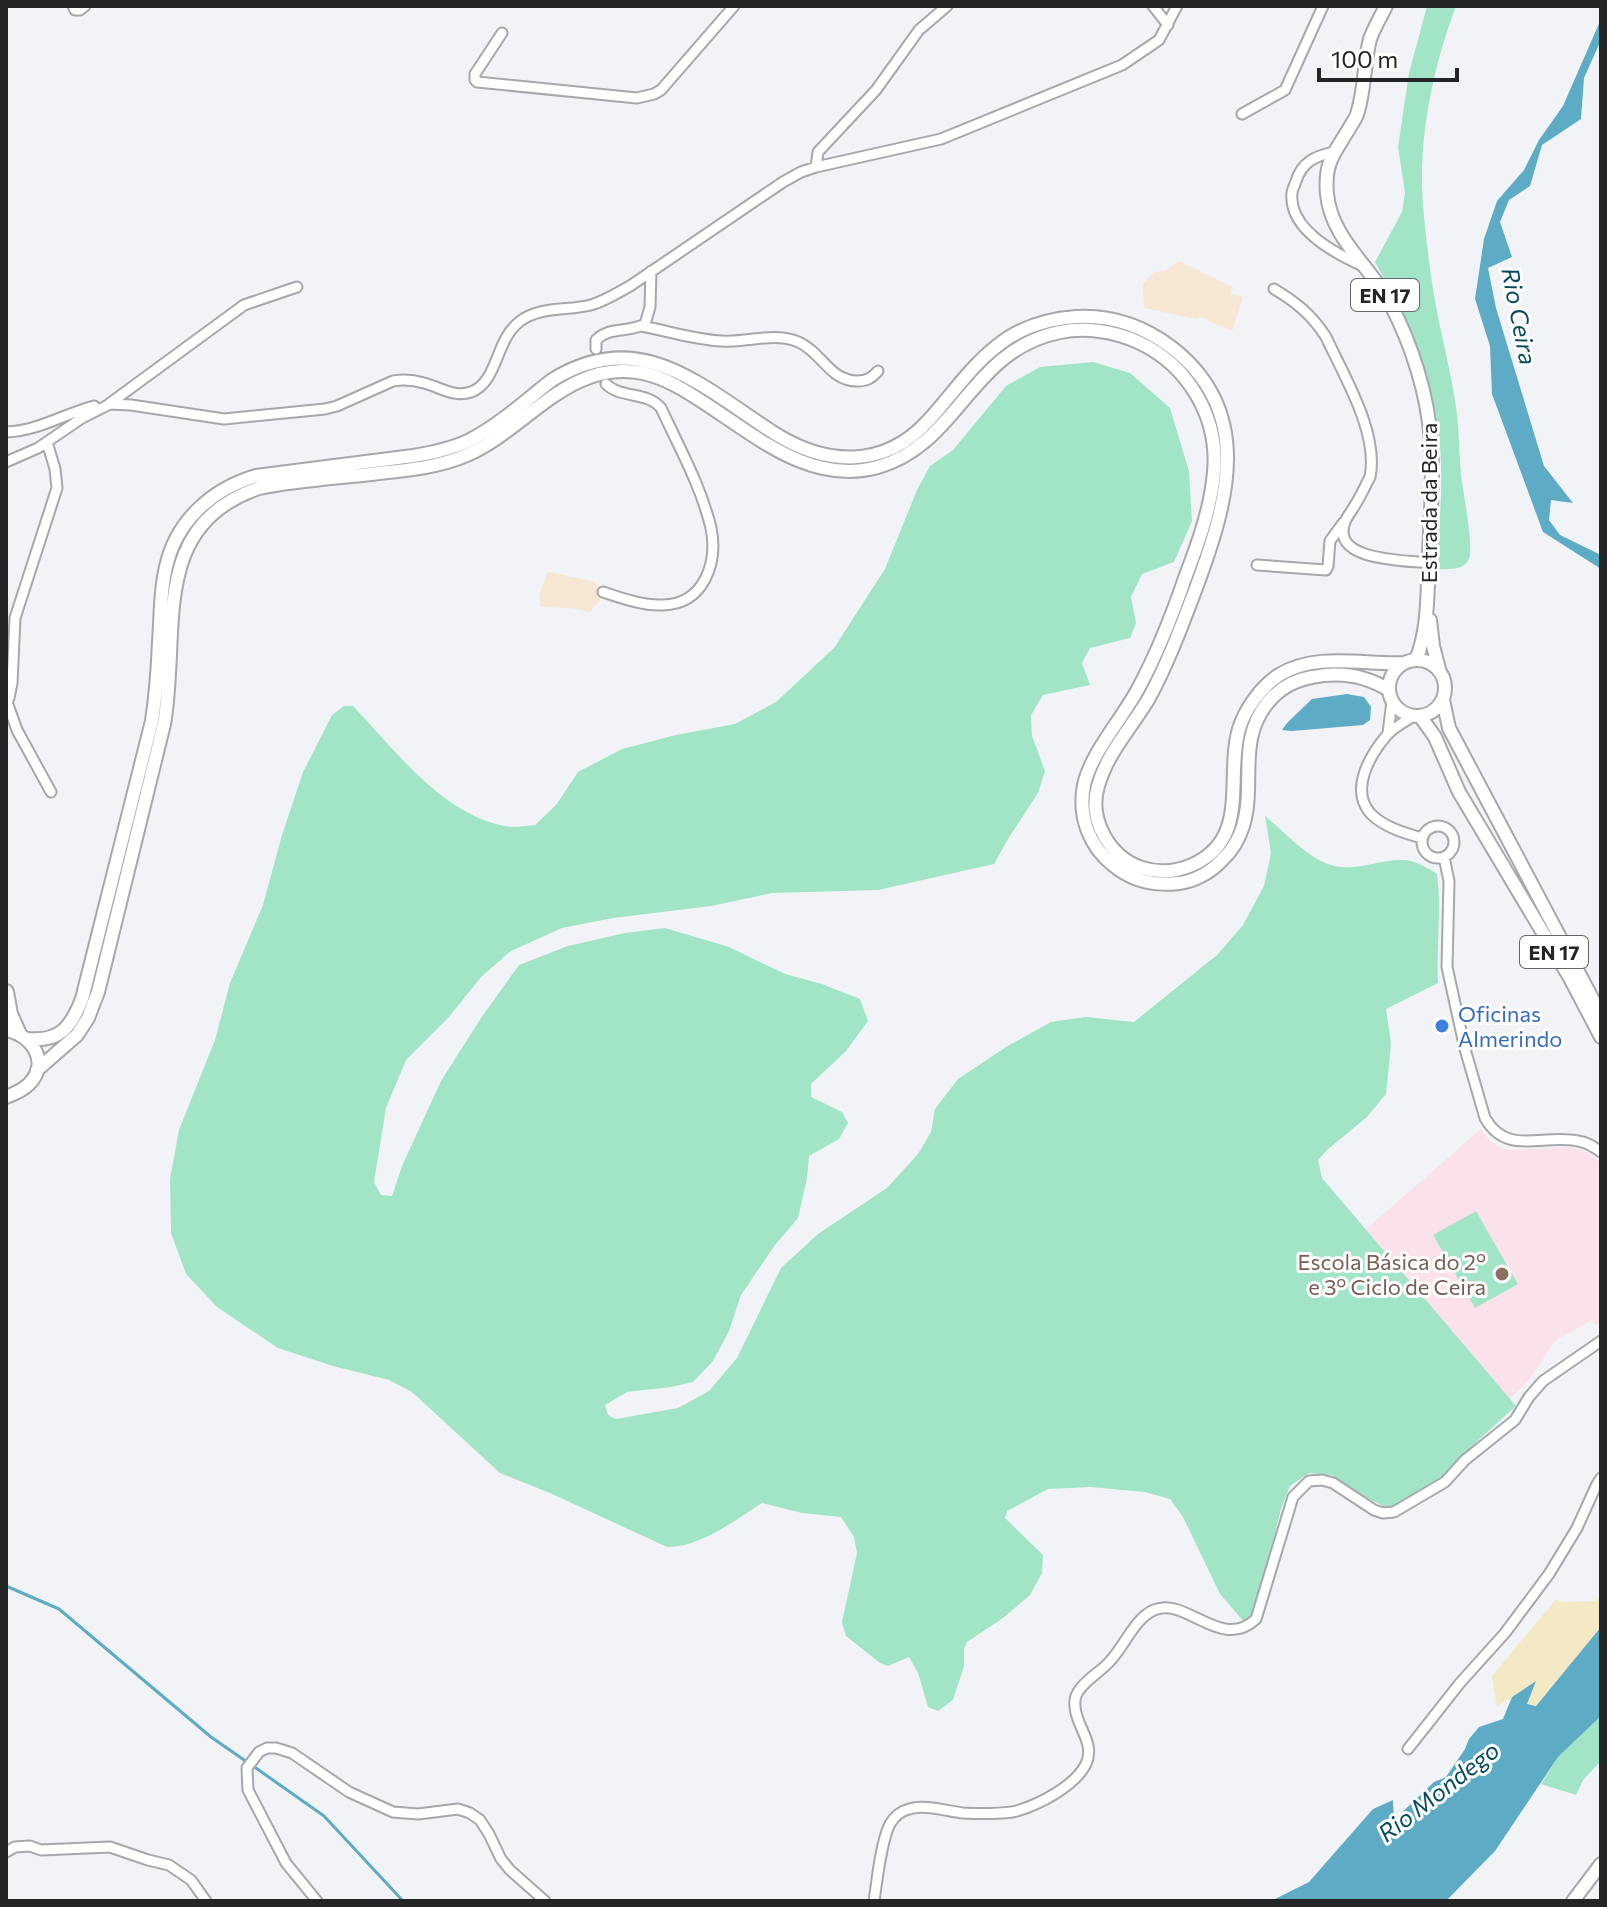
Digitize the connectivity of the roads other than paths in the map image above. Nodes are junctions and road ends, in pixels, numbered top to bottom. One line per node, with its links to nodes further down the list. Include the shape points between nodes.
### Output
1 (73, 6): 2 (street)
2 (85, 6)
3 (734, 6): 10 (street, via 661,90 637,98 477,82 475,74)
4 (947, 6): 13 (street, via 919,30 876,90 818,152)
5 (1153, 6): 9 (street)
6 (1177, 6): 9 (street)
7 (1323, 6): 11 (street, via 1285,90)
8 (1386, 6): 12 (main road, Estrada da Beira / EN 17, via 1371,37 1358,113)
9 (1169, 24): 13 (street, via 1159,40 1122,65 941,139)
10 (502, 33)
11 (1242, 114)
12 (1334, 152): 14 (main road, Estrada da Beira / EN 17, via 1326,180 1331,214); 14 (street, via 1308,161 1298,175 1294,211 1300,225 1322,243)
13 (816, 167): 15 (street, via 783,182)
14 (1363, 266): 27 (main road, Estrada da Beira / EN 17, via 1400,325 1427,410)
15 (651, 271): 18 (street, via 650,311); 22 (street, via 603,301 519,322 504,339 488,379 459,394 401,380 325,409 233,419)
16 (297, 287): 22 (street, via 244,305)
17 (1274, 289): 26 (street, via 1317,322 1368,432 1370,477)
18 (642, 326): 19 (street, via 602,334); 20 (street, via 720,341 795,341 835,375 853,382 868,380)
19 (596, 349)
20 (878, 371)
21 (606, 384): 29 (street, via 651,399 661,408 699,491 713,549 703,585 678,603 656,605)
22 (110, 404): 23 (street); 24 (street)
23 (6, 432)
24 (47, 442): 25 (street); 35 (street, via 57,488 15,618)
25 (6, 462)
26 (1345, 520): 27 (street, via 1343,538 1353,550); 28 (street, via 1330,541 1326,570)
27 (1428, 563): 30 (main road, Estrada da Beira / EN 17)
28 (1257, 565)
29 (603, 592)
30 (1427, 606): 31 (main road, Estrada da Beira / EN 17, via 1423,639); 32 (main road, Estrada da Beira / EN 17)
31 (1410, 662): 32 (main road); 33 (main road, via 1392,674); 43 (main road, via 1334,661 1279,675 1241,724 1233,809 1222,840 1186,868 1139,867 1105,837 1096,814 1096,793 1181,628 1211,545 1228,467 1216,404 1200,375 1177,352 1145,330 1114,319 1049,320 1021,331 982,358 929,421 904,442 870,456 844,458 793,444 666,366 617,358 589,362 552,380 461,444 413,456 256,476 220,491 190,518 166,566 150,731 82,999 58,1035 42,1040)
32 (1439, 670): 34 (main road, via 1445,684)
33 (1390, 696): 36 (main road, via 1397,709); 37 (street); 45 (main road, via 1363,677 1342,675 1306,678 1281,690 1253,728 1246,815 1233,847 1218,864 1189,881 1139,880 1118,869 1094,845 1083,817 1082,796 1090,765 1139,689 1171,617 1212,487 1214,448 1205,412 1169,362 1135,340 1106,332 1045,336 997,363 936,433 908,455 873,469 848,471 823,469 787,456 658,377 614,371 587,377 469,454 416,469 259,488 222,505 197,529 179,569 161,739 98,992 77,1035)
34 (1443, 700): 36 (main road, via 1430,714); 42 (main road, EN 17, via 1454,737)
35 (6, 702): 38 (street)
36 (1416, 716): 37 (street); 44 (main road, EN 17, via 1431,731 1459,792)
37 (1388, 733): 39 (street, via 1365,771 1363,801 1380,821)
38 (51, 792)
39 (1422, 838): 40 (street, via 1428,855); 40 (street, via 1434,826 1447,828 1454,845)
40 (1444, 857): 47 (street, via 1449,881 1447,967 1489,1126 1515,1141 1579,1141)
41 (6, 992): 43 (highway)
42 (1601, 1015)
43 (17, 1034): 45 (main road, via 37,1055)
44 (1601, 1037)
45 (37, 1070): 46 (main road, via 30,1083)
46 (10, 1095)
47 (1601, 1152)
48 (1601, 1341): 56 (street, via 1543,1381 1515,1420 1445,1482 1394,1512 1374,1510 1333,1483 1309,1481 1293,1497 1256,1619 1249,1626 1226,1629 1176,1610 1153,1610 1077,1693 1075,1710 1088,1755 1079,1774 1048,1799 1016,1811 902,1811 889,1825)
49 (1601, 1478): 50 (street, via 1549,1574)
50 (1408, 1749)
51 (6, 1852): 53 (street, via 30,1846 110,1847 169,1865 191,1880)
52 (1601, 1864): 57 (main road)
53 (206, 1901)
54 (317, 1901): 55 (street, via 286,1863 248,1790 247,1768 267,1748 292,1753 349,1792 393,1812 470,1813 480,1820 510,1870)
55 (545, 1901)
56 (874, 1901)
57 (1573, 1901)

